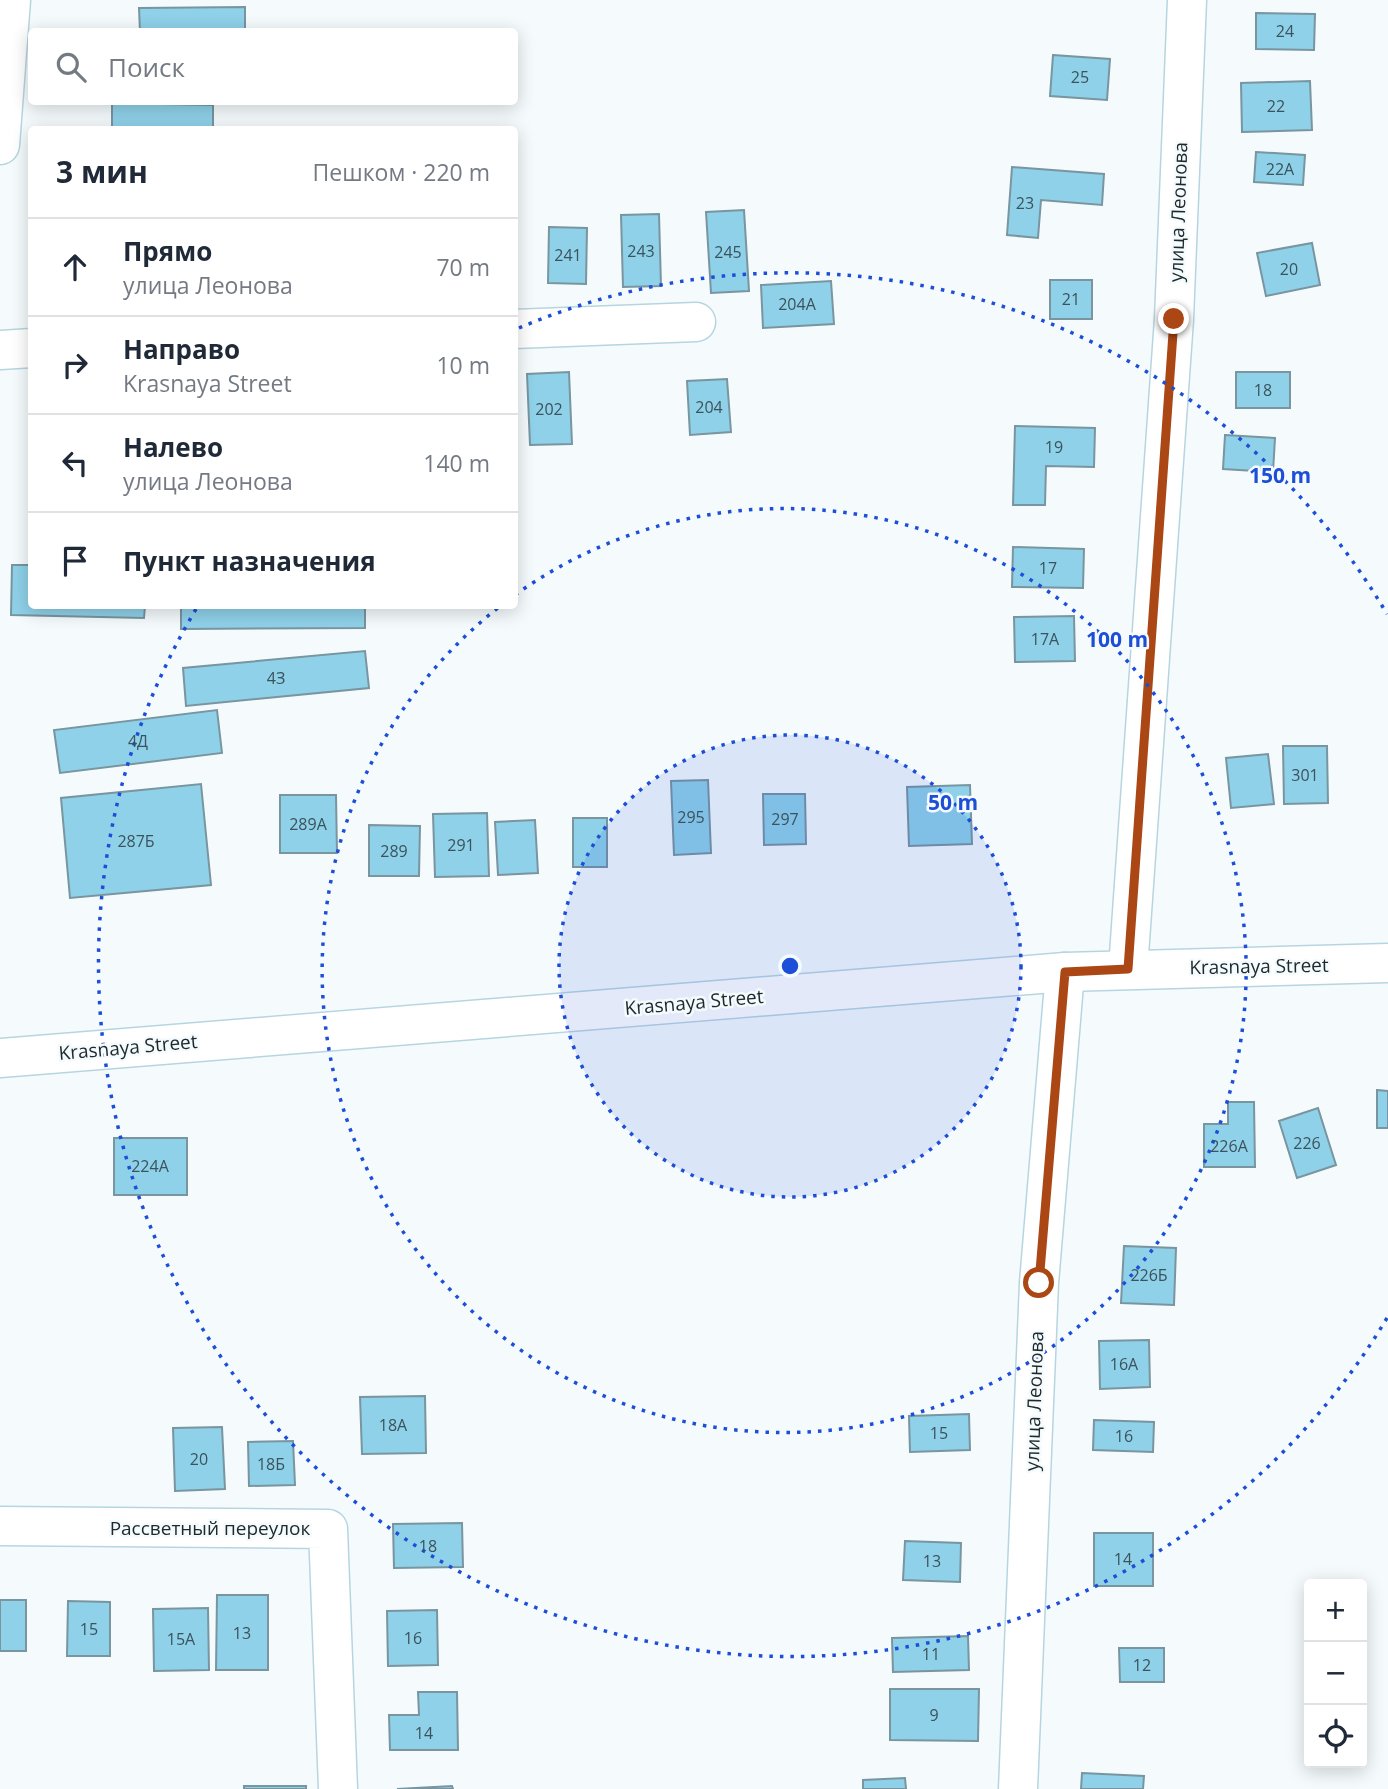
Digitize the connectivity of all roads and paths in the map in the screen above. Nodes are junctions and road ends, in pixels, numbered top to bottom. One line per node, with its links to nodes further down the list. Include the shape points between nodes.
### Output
1 (11, 0): 3 (street)
2 (1187, 0): 9 (street, улица Леонова, via 1174,319)
3 (0, 145)
4 (696, 322): 5 (street)
5 (518, 329)
6 (28, 348): 7 (street)
7 (0, 350)
8 (1388, 963): 9 (street, Krasnaya Street)
9 (1128, 969): 10 (street, Krasnaya Street)
10 (1065, 972): 11 (street, Krasnaya Street); 14 (street, улица Леонова, via 1039,1283)
11 (0, 1058)
12 (0, 1526): 13 (street, Рассветный переулок, via 328,1529)
13 (338, 1789)
14 (1018, 1789)

